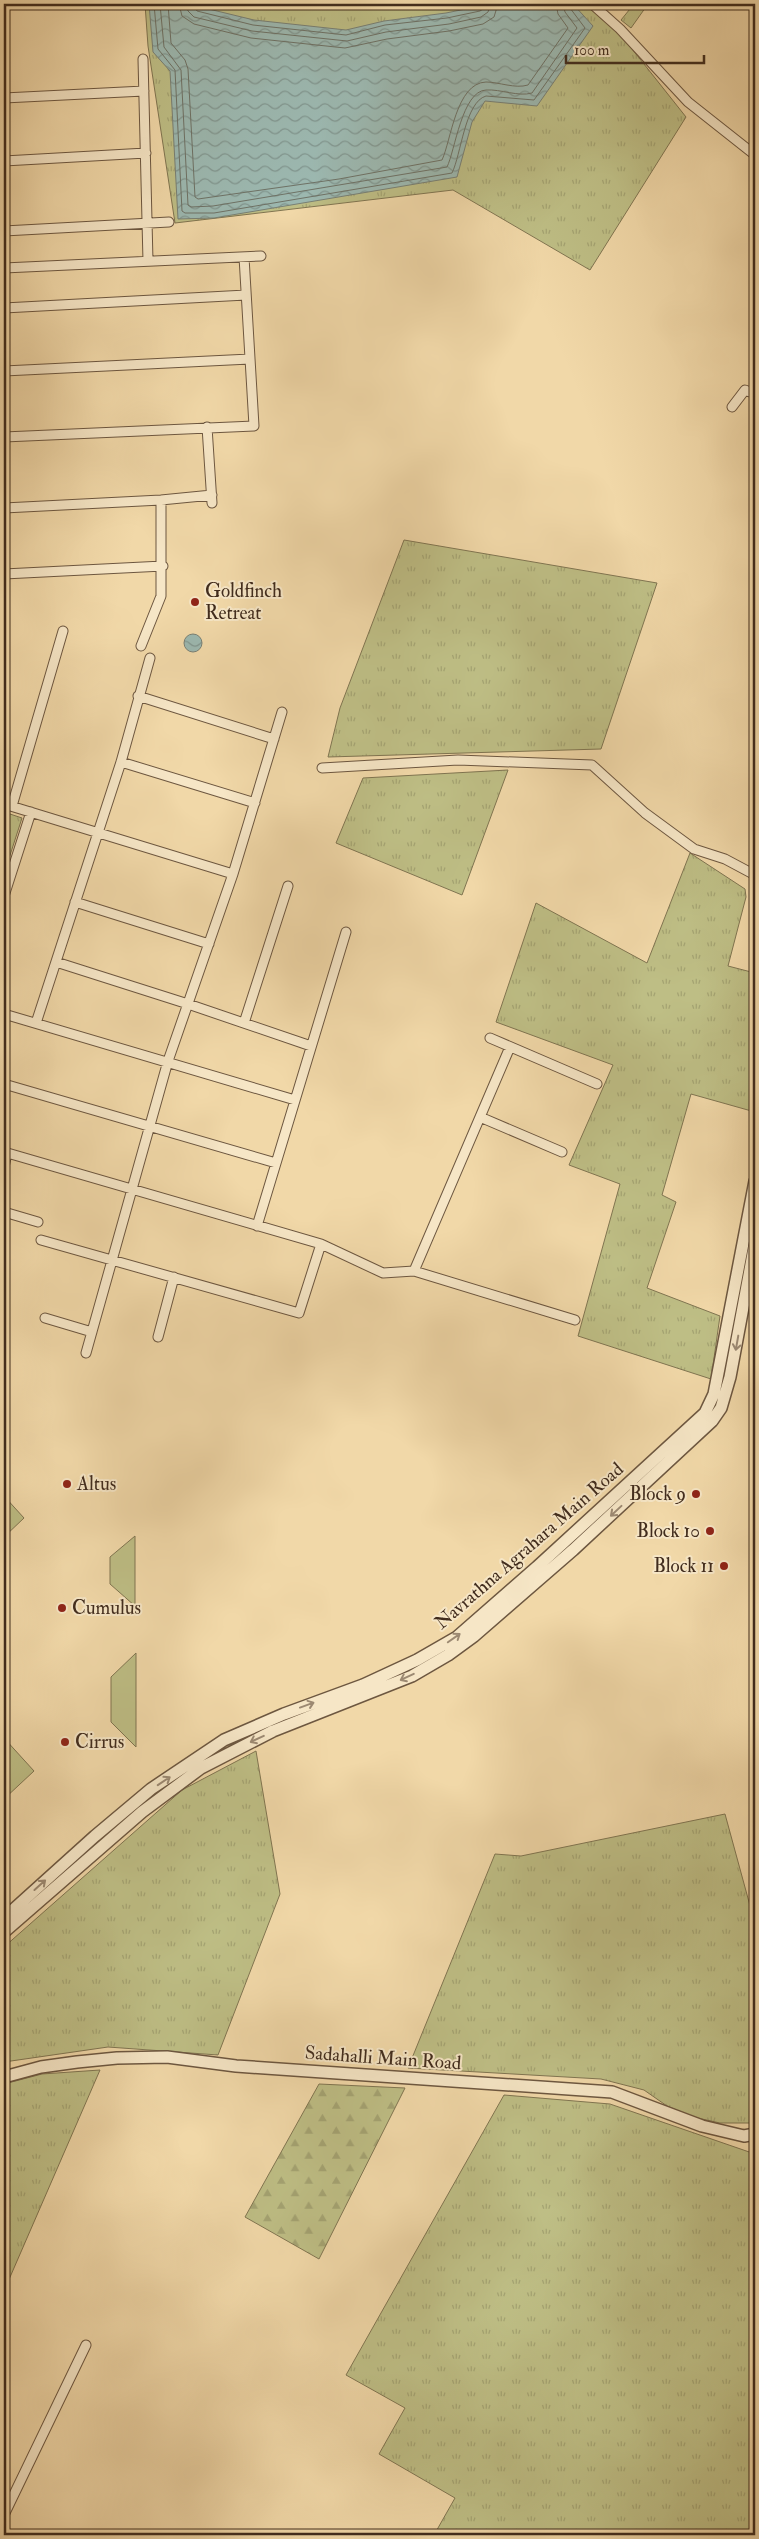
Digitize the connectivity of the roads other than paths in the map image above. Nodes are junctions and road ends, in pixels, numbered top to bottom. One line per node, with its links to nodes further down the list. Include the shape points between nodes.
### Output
1 (592, 4): 6 (street, via 620,29 688,102)
2 (143, 59): 3 (street)
3 (144, 91): 4 (street); 5 (street)
4 (4, 98)
5 (146, 153): 7 (street); 9 (street)
6 (755, 155)
7 (4, 160)
8 (169, 222): 9 (street)
9 (147, 224): 10 (street); 13 (street)
10 (4, 231)
11 (261, 256): 12 (street)
12 (244, 257): 13 (street); 15 (street)
13 (148, 261): 14 (street)
14 (4, 268)
15 (246, 295): 16 (street); 17 (street)
16 (4, 308)
17 (250, 359): 18 (street); 21 (street, via 254,426)
18 (4, 372)
19 (755, 394): 20 (street, via 746,390)
20 (732, 407)
21 (207, 428): 22 (street); 23 (street, via 212,499)
22 (4, 437)
23 (161, 500): 24 (street); 25 (street)
24 (4, 508)
25 (163, 566): 26 (street); 28 (street, via 161,596)
26 (4, 574)
27 (64, 631): 36 (street)
28 (141, 646)
29 (150, 658): 30 (street)
30 (138, 696): 32 (street); 33 (street)
31 (282, 712): 32 (street)
32 (274, 739): 35 (street)
33 (120, 762): 35 (street); 38 (street)
34 (322, 768): 40 (street, via 458,760 592,765 645,813 694,849 725,859)
35 (254, 803): 39 (street)
36 (8, 805): 37 (street)
37 (31, 812): 38 (street); 42 (street)
38 (98, 833): 39 (street); 43 (street)
39 (233, 874): 45 (street)
40 (755, 875)
41 (288, 886): 50 (street)
42 (4, 896)
43 (75, 902): 45 (street); 46 (street)
44 (346, 932): 52 (street)
45 (209, 944): 47 (street)
46 (56, 962): 47 (street); 49 (street)
47 (188, 1004): 50 (street); 54 (street)
48 (4, 1014): 49 (street)
49 (36, 1023): 54 (street)
50 (244, 1023): 52 (street)
51 (490, 1038): 53 (street)
52 (311, 1046): 57 (street)
53 (510, 1047): 56 (street); 58 (street)
54 (168, 1061): 57 (street); 59 (street)
55 (4, 1084): 59 (street)
56 (597, 1084)
57 (295, 1100): 62 (street)
58 (480, 1117): 60 (street); 73 (street)
59 (150, 1125): 62 (street); 65 (street)
60 (562, 1152)
61 (6, 1153): 63 (street); 65 (street)
62 (276, 1162): 68 (street)
63 (4, 1166)
64 (755, 1181): 80 (street, Navrathna Agrahara Main Road, via 714,1394 705,1413)
65 (132, 1189): 68 (street); 72 (street)
66 (4, 1212): 67 (street)
67 (38, 1222)
68 (257, 1226): 71 (street)
69 (40, 1240): 72 (street)
70 (755, 1243): 80 (street, Navrathna Agrahara Main Road, one-way to 80, via 730,1377 721,1408 705,1428)
71 (321, 1244): 73 (street, via 383,1274); 74 (street, via 299,1313)
72 (112, 1260): 74 (street); 77 (street)
73 (414, 1271): 76 (street)
74 (174, 1277): 78 (street)
75 (45, 1318): 77 (street)
76 (574, 1320)
77 (92, 1332): 79 (street)
78 (158, 1336)
79 (86, 1353)
80 (541, 1571): 81 (street, Navrathna Agrahara Main Road, via 457,1636 417,1660 224,1740 151,1789)
81 (18, 1911): 82 (street, Navrathna Agrahara Main Road); 83 (street, Navrathna Agrahara Main Road)
82 (4, 1918)
83 (4, 1932)
84 (4, 2077): 85 (street, Sadahalli Main Road, via 93,2060 167,2057 236,2066 612,2092 702,2126 744,2136)
85 (755, 2134)
86 (86, 2345): 87 (street)
87 (4, 2515)

